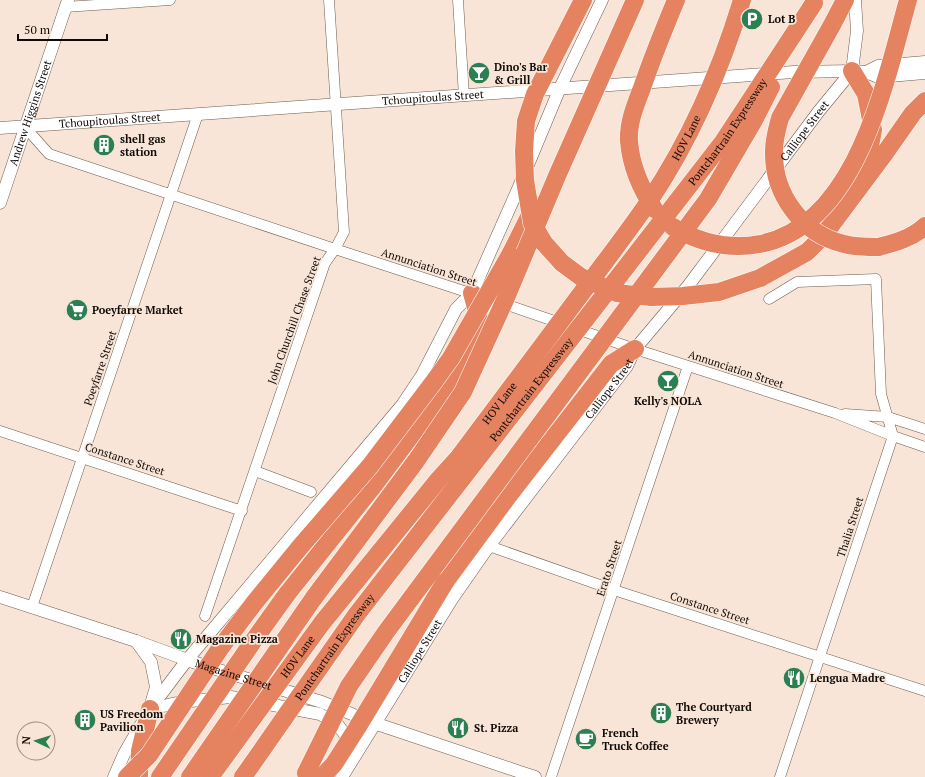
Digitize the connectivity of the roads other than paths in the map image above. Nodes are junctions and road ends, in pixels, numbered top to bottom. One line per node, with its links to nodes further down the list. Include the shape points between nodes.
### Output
1 (170, 0): 13 (street)
2 (329, 0): 20 (street, John Churchill Chase Street)
3 (458, 0): 18 (street)
4 (583, 0): 25 (highway, bridge, via 535,94 526,121 525,180 532,223 544,243 562,263 582,277 617,293 651,297 719,292 760,278 807,252 823,236)
5 (602, 0): 17 (street)
6 (635, 0): 24 (highway, bridge)
7 (676, 0): 11 (highway, bridge, via 630,120 632,162 645,195 655,211 670,225 704,242 727,246 752,246 786,236 819,212 834,194 863,145 873,119)
8 (742, 0): 62 (highway, HOV Lane, bridge, via 720,66 702,106 650,198 459,457 322,623)
9 (845, 0): 28 (highway, bridge, via 780,118 775,134 774,151 780,188 793,211 813,231 844,244 859,247 884,246 911,236)
10 (855, 0): 15 (street)
11 (908, 0)
12 (814, 1): 56 (highway, bridge, via 753,122 708,199 386,632 349,686); 63 (highway, Pontchartrain Expressway, bridge, via 723,142 357,614)
13 (66, 3): 22 (street, Andrew Higgins Street)
14 (925, 62): 15 (street, Tchoupitoulas Street, via 878,66)
15 (859, 72): 16 (street, Tchoupitoulas Street, via 878,76); 17 (street, Tchoupitoulas Street, via 794,72); 25 (highway, via 873,130 867,161); 32 (street, Calliope Street, via 819,111 688,286)
16 (925, 73)
17 (560, 88): 18 (street, Tchoupitoulas Street); 30 (street)
18 (464, 96): 20 (street, Tchoupitoulas Street)
19 (925, 100): 25 (highway)
20 (336, 105): 21 (street, Tchoupitoulas Street); 29 (street, John Churchill Chase Street, via 344,232)
21 (198, 114): 22 (street, Tchoupitoulas Street); 26 (street, Poeyfarre Street)
22 (25, 127): 23 (street, Tchoupitoulas Street); 26 (street, Annunciation Street, via 50,154); 27 (street, Andrew Higgins Street)
23 (0, 128)
24 (557, 176): 58 (highway, bridge, via 532,208 500,273 451,358 370,466 255,602 221,646 149,756); 61 (highway, bridge, via 463,392 416,461 313,599)
25 (856, 192)
26 (171, 194): 29 (street, Annunciation Street); 40 (street, Poeyfarre Street)
27 (0, 203)
28 (925, 226)
29 (335, 249): 30 (street, Annunciation Street); 41 (street, John Churchill Chase Street, via 325,263)
30 (472, 293): 32 (street, Annunciation Street); 51 (street, via 456,309 422,375 402,405); 60 (highway, bridge, via 479,318 467,351 448,386 254,640)
31 (769, 299): 35 (street, via 797,282 876,279 881,394)
32 (635, 349): 33 (street, Annunciation Street); 44 (street, Calliope Street, via 627,366); 56 (highway, bridge, via 611,364 509,495 445,582 334,764)
33 (688, 366): 34 (street, Annunciation Street); 45 (street, Erato Street)
34 (835, 413): 35 (street, Annunciation Street); 38 (street, Annunciation Street)
35 (888, 417): 36 (street, Annunciation Street); 38 (street)
36 (925, 429)
37 (0, 431): 40 (street, Constance Street)
38 (893, 436): 39 (street, Annunciation Street); 50 (street, Thalia Street)
39 (925, 447)
40 (82, 458): 43 (street, Constance Street); 47 (street, Poeyfarre Street)
41 (255, 471): 42 (street); 43 (street, John Churchill Chase Street)
42 (311, 492)
43 (242, 510): 48 (street, John Churchill Chase Street)
44 (489, 546): 45 (street, Constance Street); 54 (street, Calliope Street, via 452,599)
45 (614, 590): 50 (street, Constance Street); 65 (street, Erato Street)
46 (0, 597): 47 (street, Magazine Street)
47 (32, 607): 49 (street, Magazine Street)
48 (205, 616)
49 (136, 641): 51 (street, Magazine Street); 53 (street, via 151,662 156,687)
50 (820, 656): 52 (street, Constance Street); 66 (street, Thalia Street)
51 (187, 660): 53 (street); 54 (street, Magazine Street, via 322,702)
52 (925, 691)
53 (150, 709): 55 (street, via 180,702 231,697 320,714 338,725 346,736 351,752); 57 (street); 59 (highway, via 140,751)
54 (374, 724): 55 (street, Calliope Street); 64 (street, Magazine Street)
55 (345, 772)
56 (311, 776)
57 (114, 777)
58 (127, 777)
59 (139, 777)
60 (160, 777)
61 (190, 777)
62 (210, 777)
63 (243, 777)
64 (535, 777)
65 (551, 777)
66 (780, 777)

